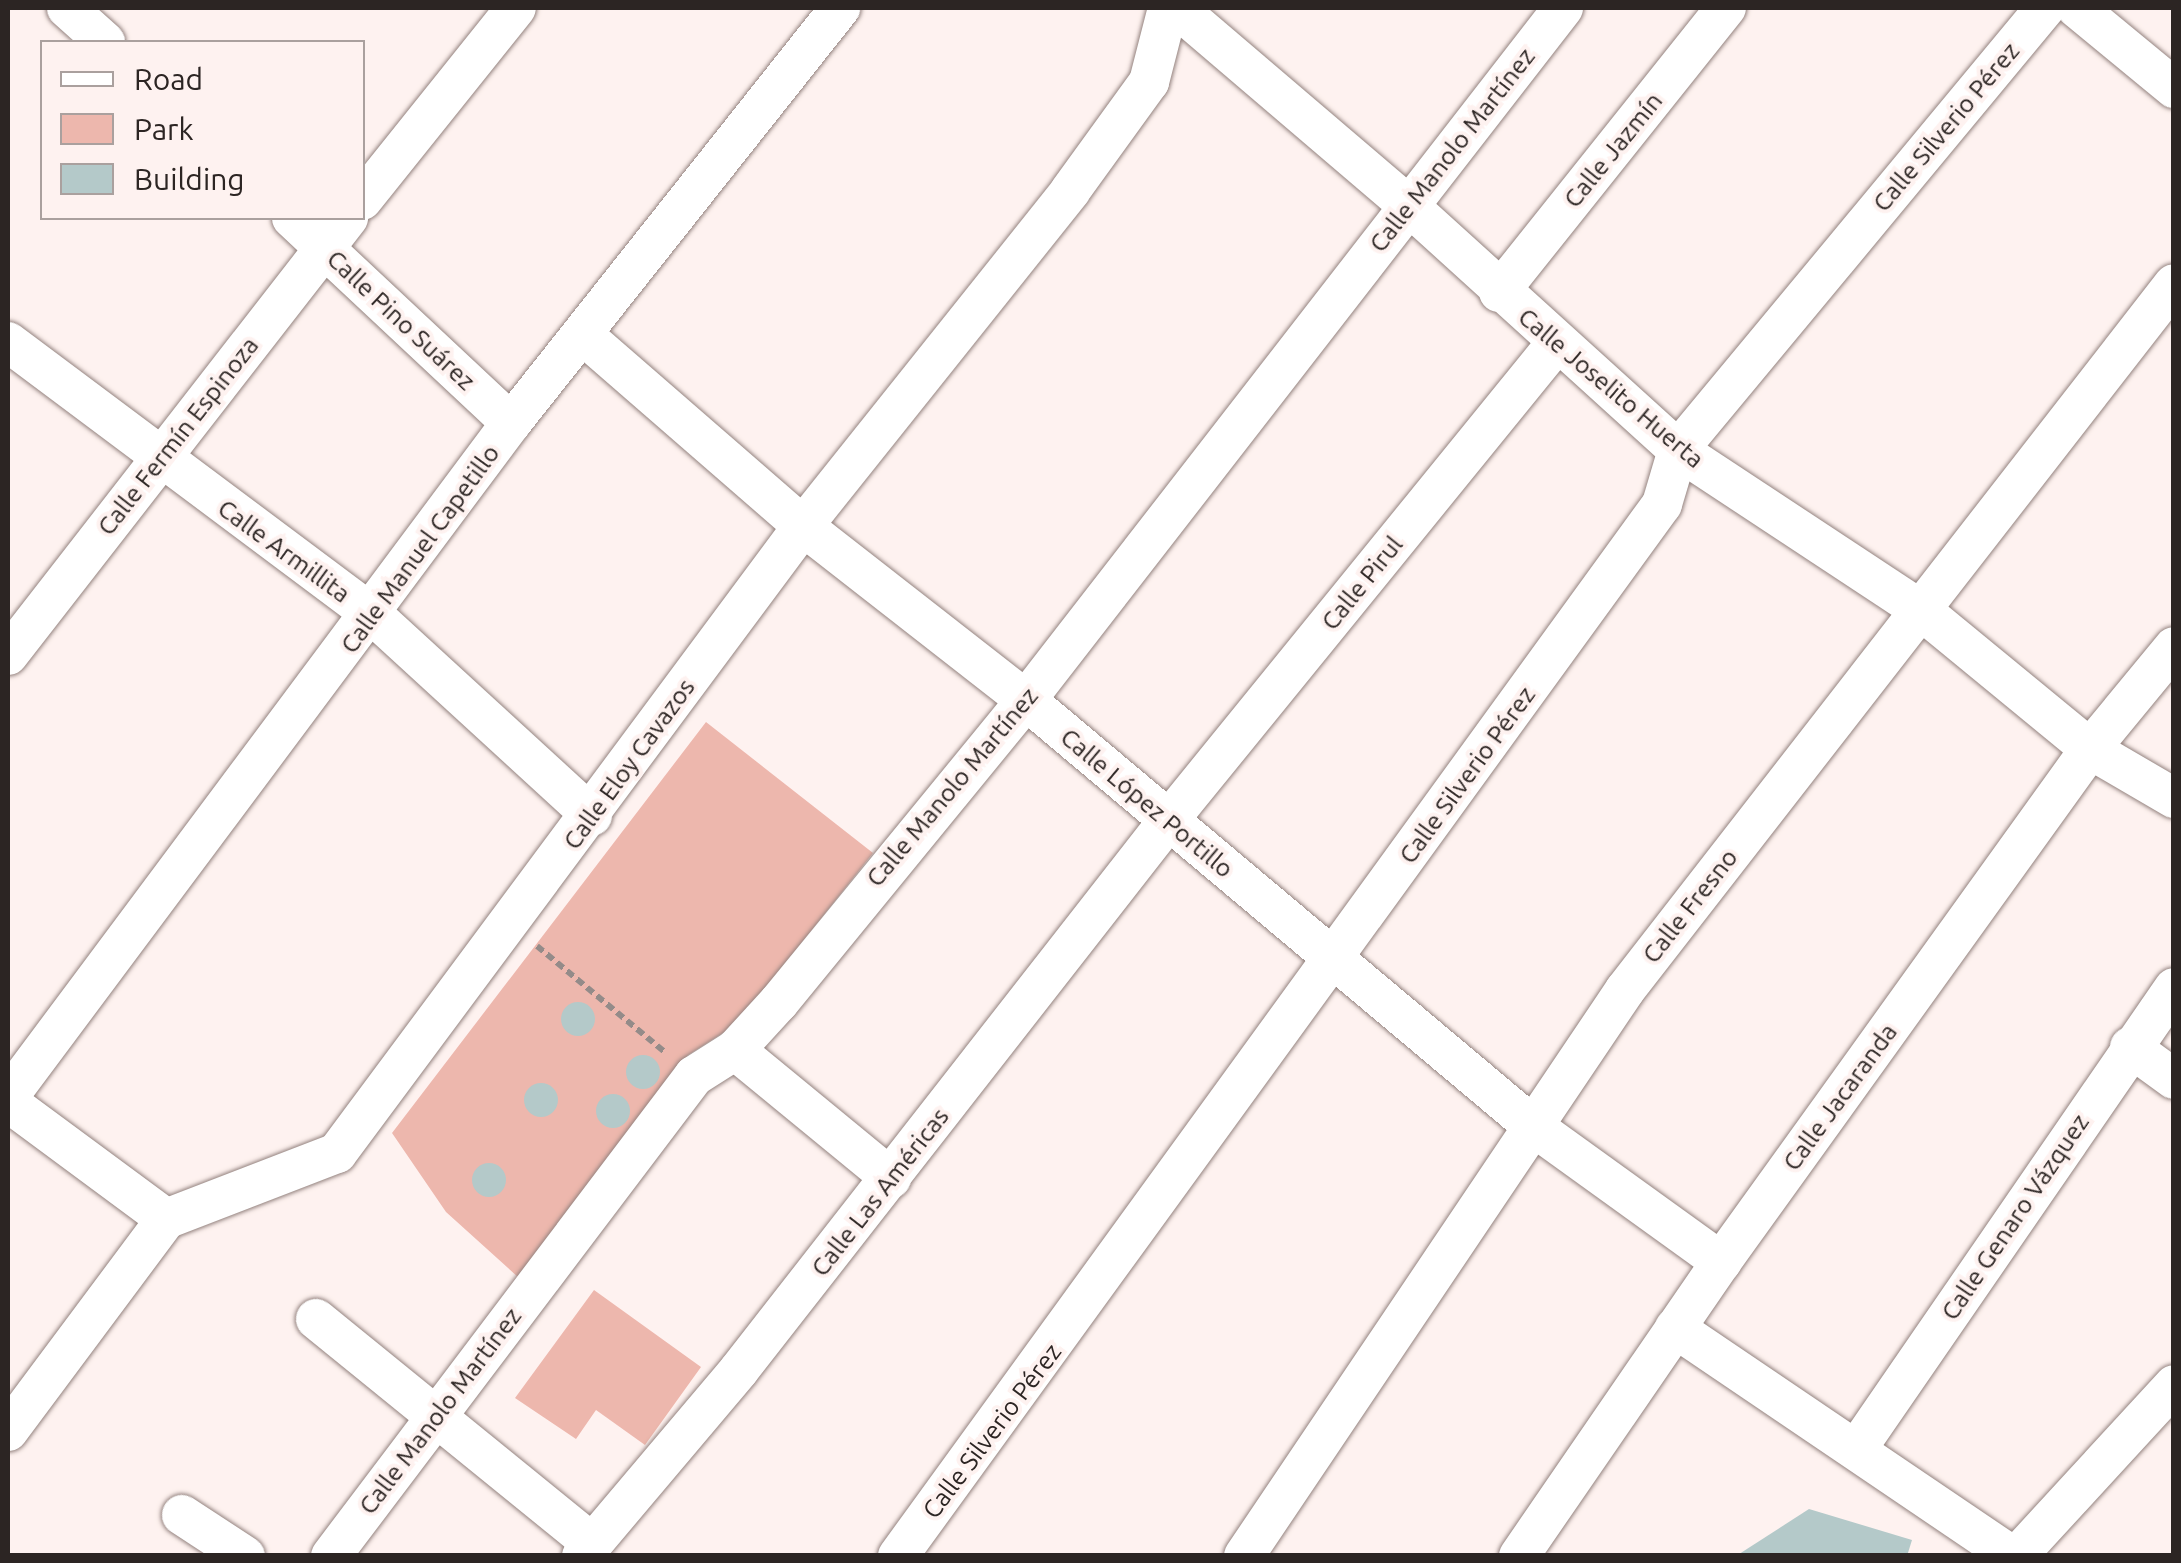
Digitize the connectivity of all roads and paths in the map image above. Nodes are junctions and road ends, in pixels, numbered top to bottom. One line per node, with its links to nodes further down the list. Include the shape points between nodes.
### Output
1 (67, 8): 10 (street)
2 (516, 8): 12 (street)
3 (840, 8): 18 (street, Calle Manuel Capetillo)
4 (1168, 8): 24 (street, Calle Eloy Cavazos, via 1148,82)
5 (1177, 8): 13 (street, Calle Joselito Huerta)
6 (1563, 8): 13 (street, Calle Manolo Martínez)
7 (1726, 8): 17 (street, Calle Jazmín)
8 (2045, 8): 22 (street, Calle Silverio Pérez)
9 (2077, 8): 11 (street)
10 (102, 40)
11 (2174, 88)
12 (365, 196)
13 (1409, 206): 17 (street, Calle Joselito Huerta); 29 (street, Calle Manolo Martínez)
14 (298, 220): 15 (street, Calle Pino Suárez)
15 (336, 233): 21 (street, Calle Pino Suárez); 23 (street, Calle Fermín Espinoza)
16 (2174, 284): 25 (street, Calle Fresno)
17 (1499, 292): 20 (street, Calle Joselito Huerta)
18 (582, 334): 21 (street, Calle Manuel Capetillo); 24 (street, Calle López Portillo)
19 (8, 342): 23 (street, Calle Armillita)
20 (1555, 345): 22 (street, Calle Joselito Huerta); 33 (street, Calle Pirul)
21 (511, 424): 26 (street, Calle Manuel Capetillo)
22 (1678, 450): 25 (street, Calle Joselito Huerta); 35 (street, Calle Silverio Pérez, via 1662,504)
23 (160, 461): 26 (street, Calle Armillita); 28 (street, Calle Fermín Espinoza)
24 (803, 526): 29 (street, Calle López Portillo); 32 (street, Calle Eloy Cavazos)
25 (1920, 610): 30 (street, Calle Joselito Huerta); 42 (street, Calle Fresno, via 1624,990)
26 (374, 615): 32 (street, Calle Armillita); 41 (street, Calle Manuel Capetillo)
27 (2174, 647): 30 (street, Calle Jacaranda)
28 (8, 655)
29 (1026, 700): 33 (street, Calle López Portillo); 38 (street, Calle Manolo Martínez)
30 (2090, 750): 31 (street, Calle Joselito Huerta); 45 (street, Calle Jacaranda)
31 (2174, 798)
32 (592, 816): 34 (street, Calle Eloy Cavazos)
33 (1168, 821): 35 (street, Calle López Portillo); 43 (street, Calle Las Américas)
34 (510, 924): 39 (path); 44 (street, Calle Eloy Cavazos, via 337,1154)
35 (1333, 962): 42 (street, Calle López Portillo); 56 (street, Calle Silverio Pérez)
36 (2174, 988): 37 (street, Calle Genaro Vázquez)
37 (2130, 1047): 40 (street); 51 (street, Calle Genaro Vázquez)
38 (736, 1050): 39 (street, Calle Manolo Martínez); 43 (street)
39 (694, 1076): 49 (street, Calle Manolo Martínez)
40 (2174, 1079)
41 (8, 1100): 44 (street)
42 (1534, 1127): 45 (street, Calle López Portillo); 57 (street, Calle Fresno)
43 (891, 1178): 53 (street, Calle Las Américas)
44 (166, 1218): 50 (street)
45 (1721, 1262): 47 (street, Calle Jacaranda)
46 (316, 1319): 49 (street)
47 (1675, 1328): 51 (street); 58 (street, Calle Jacaranda)
48 (2174, 1384): 59 (street)
49 (439, 1412): 53 (street); 55 (street, Calle Manolo Martínez)
50 (8, 1431)
51 (1858, 1447): 59 (street)
52 (182, 1516): 54 (street)
53 (587, 1549)
54 (245, 1556)
55 (331, 1556)
56 (898, 1556)
57 (1244, 1556)
58 (1519, 1556)
59 (2015, 1556)

